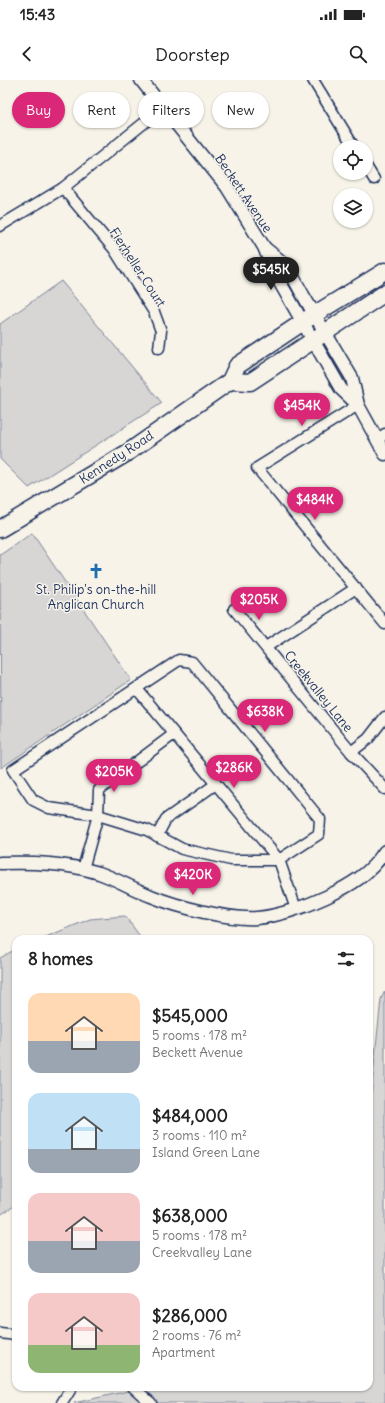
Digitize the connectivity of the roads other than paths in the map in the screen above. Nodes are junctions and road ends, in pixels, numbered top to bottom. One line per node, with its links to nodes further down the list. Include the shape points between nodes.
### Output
1 (141, 80): 3 (street, Beckett Avenue)
2 (313, 80): 6 (street)
3 (151, 92)
4 (138, 128): 7 (street)
5 (181, 128): 11 (street, Beckett Avenue, via 227,187 264,247 287,266)
6 (350, 140)
7 (63, 188): 8 (street); 13 (street, Fierheller Court, via 114,248 154,312 160,331)
8 (0, 226)
9 (385, 271): 11 (main road, Kennedy Road)
10 (385, 293): 12 (main road)
11 (309, 319): 12 (street, Beckett Avenue); 14 (main road, Kennedy Road, via 237,366)
12 (319, 337): 14 (main road, via 250,382); 15 (street, Beckett Avenue, via 341,389)
13 (159, 348)
14 (230, 381): 18 (main road, Kennedy Road, via 127,453)
15 (358, 405): 16 (street, Beckett Avenue); 19 (street, via 257,468)
16 (381, 437): 17 (street, Beckett Avenue)
17 (385, 454)
18 (0, 529)
19 (356, 588): 21 (street); 22 (street)
20 (234, 609): 22 (street, Creekvalley Lane)
21 (385, 624)
22 (266, 647): 26 (street, Creekvalley Lane)
23 (137, 689): 25 (street); 29 (street, via 13,770 33,800 50,808); 32 (street, via 179,660 192,662 320,819 319,834)
24 (385, 717): 26 (street, via 368,739)
25 (174, 734): 27 (street); 29 (street, via 99,790)
26 (351, 752): 28 (street, Creekvalley Lane)
27 (216, 784): 30 (street, via 166,819); 32 (street)
28 (385, 789)
29 (98, 816): 30 (street, via 147,830); 34 (street)
30 (157, 836): 32 (street, via 182,849 231,860)
31 (385, 851): 35 (street, via 376,865 355,882)
32 (279, 860): 35 (street)
33 (0, 863): 34 (street, via 53,863)
34 (83, 869): 35 (street, via 99,873 164,901 232,916 258,918)
35 (296, 909)
36 (0, 1333): 37 (street)
37 (12, 1334)
38 (70, 1391): 40 (street)
39 (138, 1391): 41 (street)
40 (62, 1403)
41 (151, 1403)

